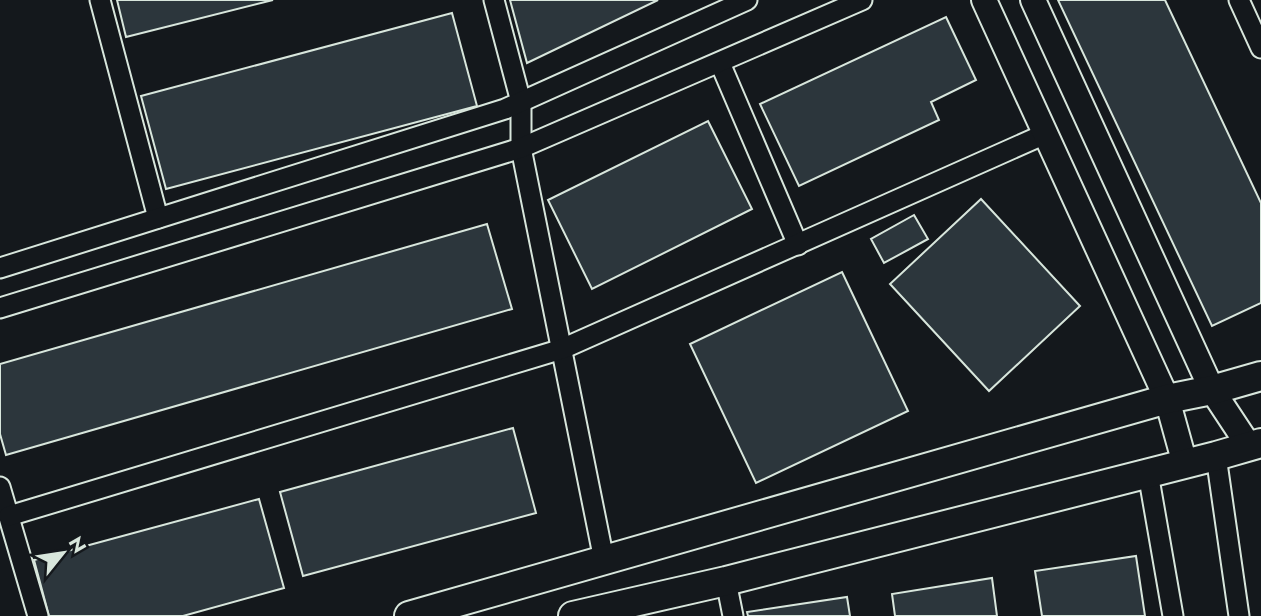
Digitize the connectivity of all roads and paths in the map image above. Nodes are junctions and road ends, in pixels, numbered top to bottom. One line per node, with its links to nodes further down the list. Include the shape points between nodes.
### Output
1 (100, 0): 14 (street)
2 (494, 0): 11 (street)
3 (747, 0): 8 (street)
4 (862, 0): 10 (street)
5 (984, 0): 12 (street)
6 (1033, 0): 20 (street)
7 (1239, 0): 9 (street)
8 (718, 6): 11 (street)
9 (1261, 48)
10 (720, 63): 13 (street); 15 (street)
11 (521, 102): 13 (street); 14 (street)
12 (1045, 134): 15 (street); 21 (street)
13 (521, 148): 17 (street); 18 (street)
14 (158, 218): 16 (street)
15 (798, 245): 18 (street)
16 (0, 268)
17 (0, 308)
18 (562, 349): 27 (street); 28 (street)
19 (1261, 376): 20 (main road)
20 (1212, 390): 21 (main road); 22 (street)
21 (1167, 399): 24 (street); 28 (main road)
22 (1255, 444): 23 (main road)
23 (1216, 456): 24 (main road); 35 (street)
24 (1185, 464): 25 (main road)
25 (1148, 473): 29 (main road); 34 (street)
26 (0, 487): 27 (street)
27 (9, 516): 30 (street)
28 (604, 560): 31 (main road)
29 (726, 581): 32 (main road); 33 (street)
30 (38, 616)
31 (409, 616)
32 (576, 616)
33 (733, 616)
34 (1172, 616)
35 (1239, 616)

